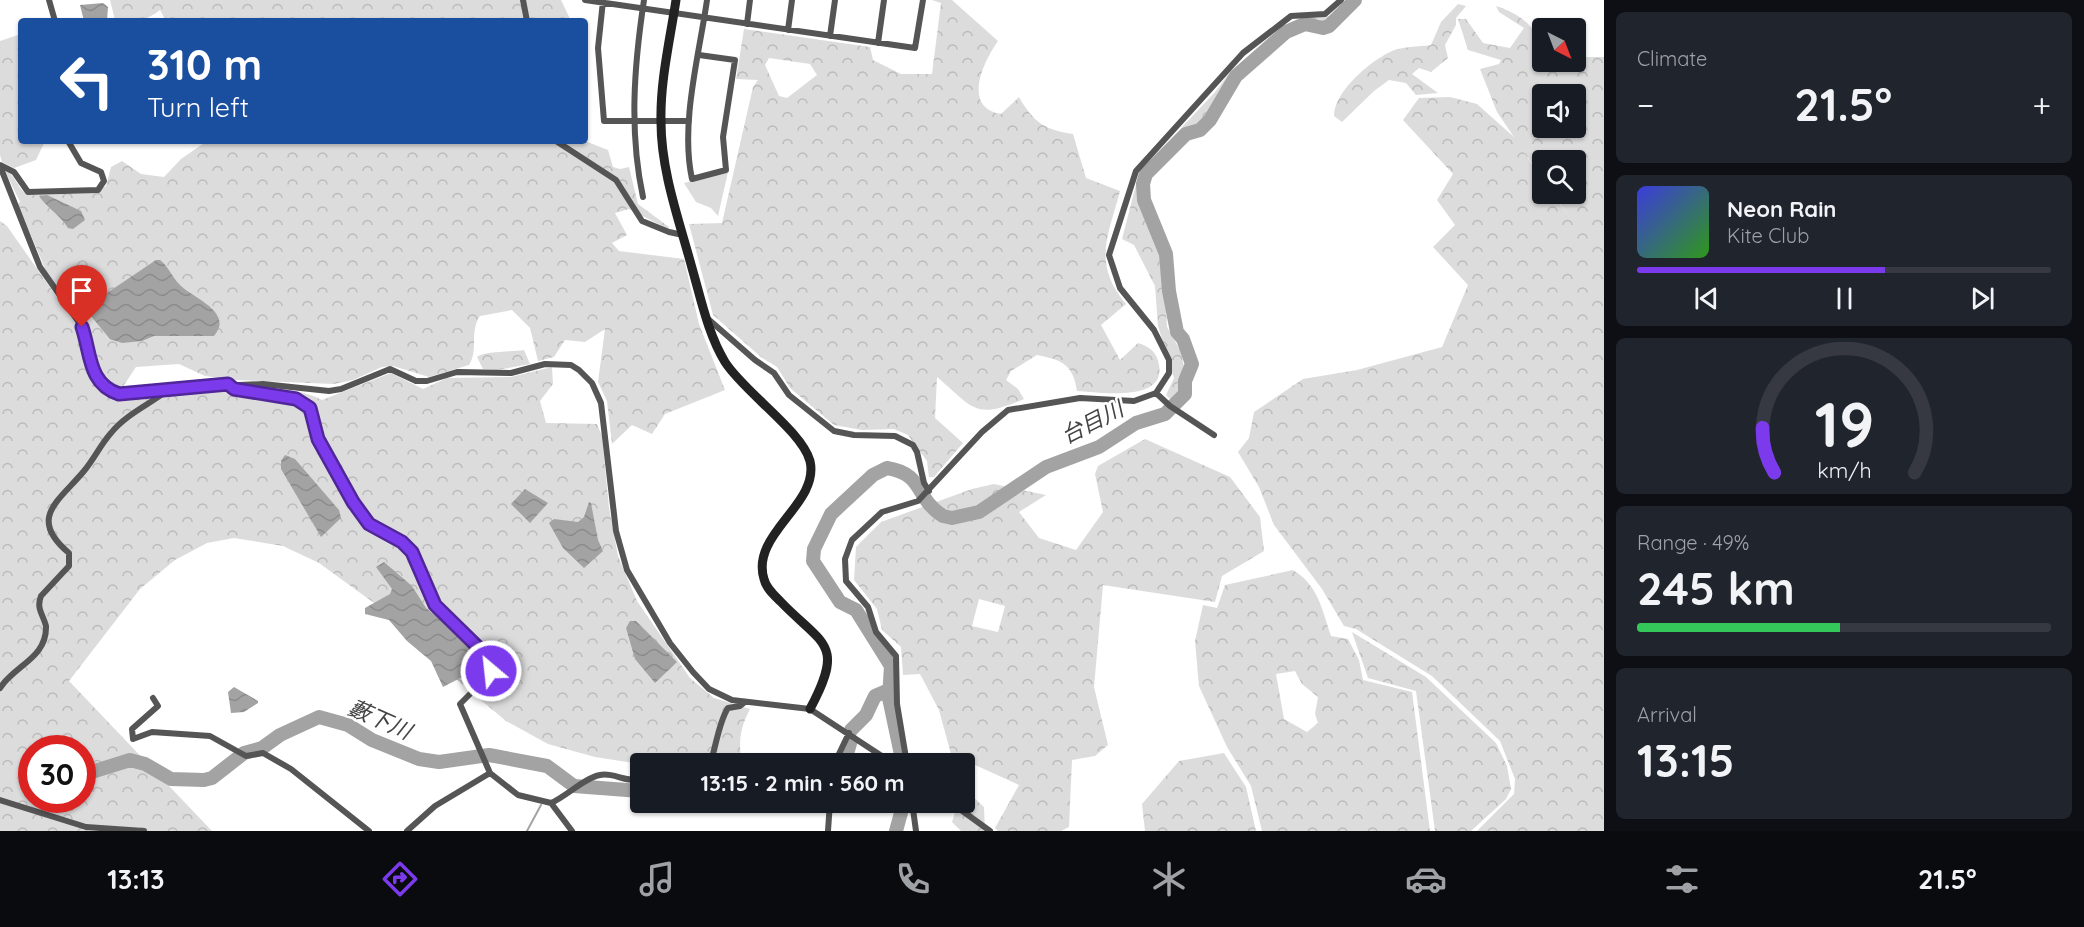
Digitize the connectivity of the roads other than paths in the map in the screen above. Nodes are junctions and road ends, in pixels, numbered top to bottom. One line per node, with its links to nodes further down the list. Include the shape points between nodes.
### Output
1 (49, 0): 16 (street)
2 (523, 0): 17 (street)
3 (585, 0): 13 (street)
4 (644, 0): 14 (street)
5 (676, 0): 15 (street)
6 (707, 0): 18 (street)
7 (750, 0): 19 (street)
8 (792, 0): 20 (street)
9 (835, 0): 21 (street)
10 (884, 0): 22 (street)
11 (923, 0): 22 (street, via 915,48)
12 (1341, 0): 35 (street, via 1324,14 1291,16 1243,53 1136,171 1109,255 1120,288 1154,330 1169,360 1169,373)
13 (603, 1): 14 (street); 25 (street, via 598,48 604,121)
14 (643, 9): 15 (street); 25 (street, via 636,58)
15 (674, 14): 18 (street); 24 (street)
16 (54, 18)
17 (526, 18)
18 (704, 18): 19 (street); 23 (street)
19 (747, 24): 20 (street)
20 (788, 30): 21 (street)
21 (830, 36): 22 (street)
22 (878, 43)
23 (699, 55): 26 (street); 26 (street, via 735,60 724,123 726,170 692,179 687,145)
24 (661, 120): 25 (street); 26 (street); 31 (street, via 664,158)
25 (634, 121): 30 (street, via 636,162)
26 (689, 121)
27 (70, 144): 29 (street, via 81,164 101,172 104,181 98,190 28,192 14,172)
28 (561, 144): 31 (street, via 616,180 642,221)
29 (0, 165): 34 (street, via 40,267 82,327 92,368 103,387 119,394)
30 (644, 197)
31 (683, 235): 32 (street)
32 (707, 318): 37 (street, via 774,373 789,395 834,431 894,436 913,445); 41 (street, via 725,362 799,441 810,461 805,490 771,540 762,561 764,582 814,630 827,652 825,677)
33 (228, 384): 34 (street); 40 (street, via 329,391 390,369 416,381 427,381 457,372 511,373 545,364 571,365 592,383 601,403 616,531 627,570 670,643 700,681 719,695); 47 (street, via 234,389 296,399 310,408 318,439 353,502 369,524 409,548 417,558 435,605 485,654 491,671 460,704)
34 (171, 387): 38 (street, via 112,432 86,469 52,506 49,529 70,555 69,566 38,602 46,626 40,651)
35 (1156, 393): 36 (street); 37 (street, via 1134,401 1080,398 1008,410 982,432)
36 (1214, 435)
37 (926, 493): 46 (street, via 918,501 882,512 872,520 852,540 845,559 846,581 868,607 876,632 897,656 897,704)
38 (0, 688)
39 (153, 698): 55 (street, via 158,706 132,729 133,739 152,732 210,736 241,754 263,753 291,769)
40 (745, 702): 41 (street); 43 (street, via 728,708 723,715)
41 (810, 709): 42 (street)
42 (849, 733): 44 (street); 45 (street)
43 (714, 753)
44 (839, 753)
45 (878, 753)
46 (905, 753)
47 (490, 772): 50 (street, via 518,795); 56 (street, via 435,806)
48 (630, 780): 50 (street, via 598,775)
49 (0, 800): 54 (street, via 86,827)
50 (551, 803): 57 (street)
51 (829, 813): 58 (street)
52 (914, 813): 59 (street)
53 (965, 813): 60 (street)
54 (144, 831)
55 (369, 831)
56 (407, 831)
57 (572, 831)
58 (828, 831)
59 (916, 831)
60 (990, 831)

